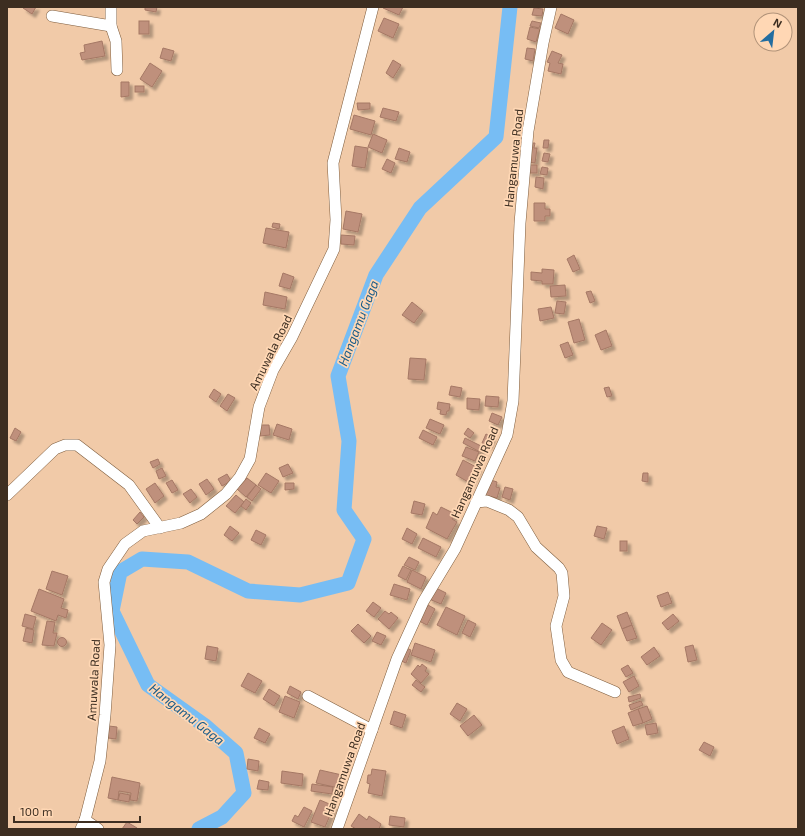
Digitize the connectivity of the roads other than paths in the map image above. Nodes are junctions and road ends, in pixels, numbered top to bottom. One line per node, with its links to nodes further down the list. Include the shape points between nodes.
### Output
1 (111, 7): 5 (street)
2 (373, 7): 9 (street, Amuwala Road, via 333,163 336,220 334,249 292,337 273,370 259,407 250,458 226,494 201,514 180,524)
3 (551, 7): 8 (street, Hangamuwa Road, via 542,43 528,131 520,223 513,401 507,435)
4 (52, 16): 5 (street)
5 (111, 26): 6 (street, via 116,41)
6 (117, 70)
7 (7, 495): 9 (street, via 55,449 65,445 77,445 129,484)
8 (476, 502): 10 (street, via 487,500 509,510 518,518 536,547 559,568 562,573 564,596 556,626 561,660 568,672); 12 (street, Hangamuwa Road, via 455,549 423,602 397,659)
9 (160, 528): 13 (street, Amuwala Road, via 143,531 125,544 108,569 104,582 110,645 105,715 100,761)
10 (615, 692)
11 (308, 696): 12 (street)
12 (372, 730): 15 (street, Hangamuwa Road)
13 (83, 825): 14 (street)
14 (98, 829)
15 (337, 829)

